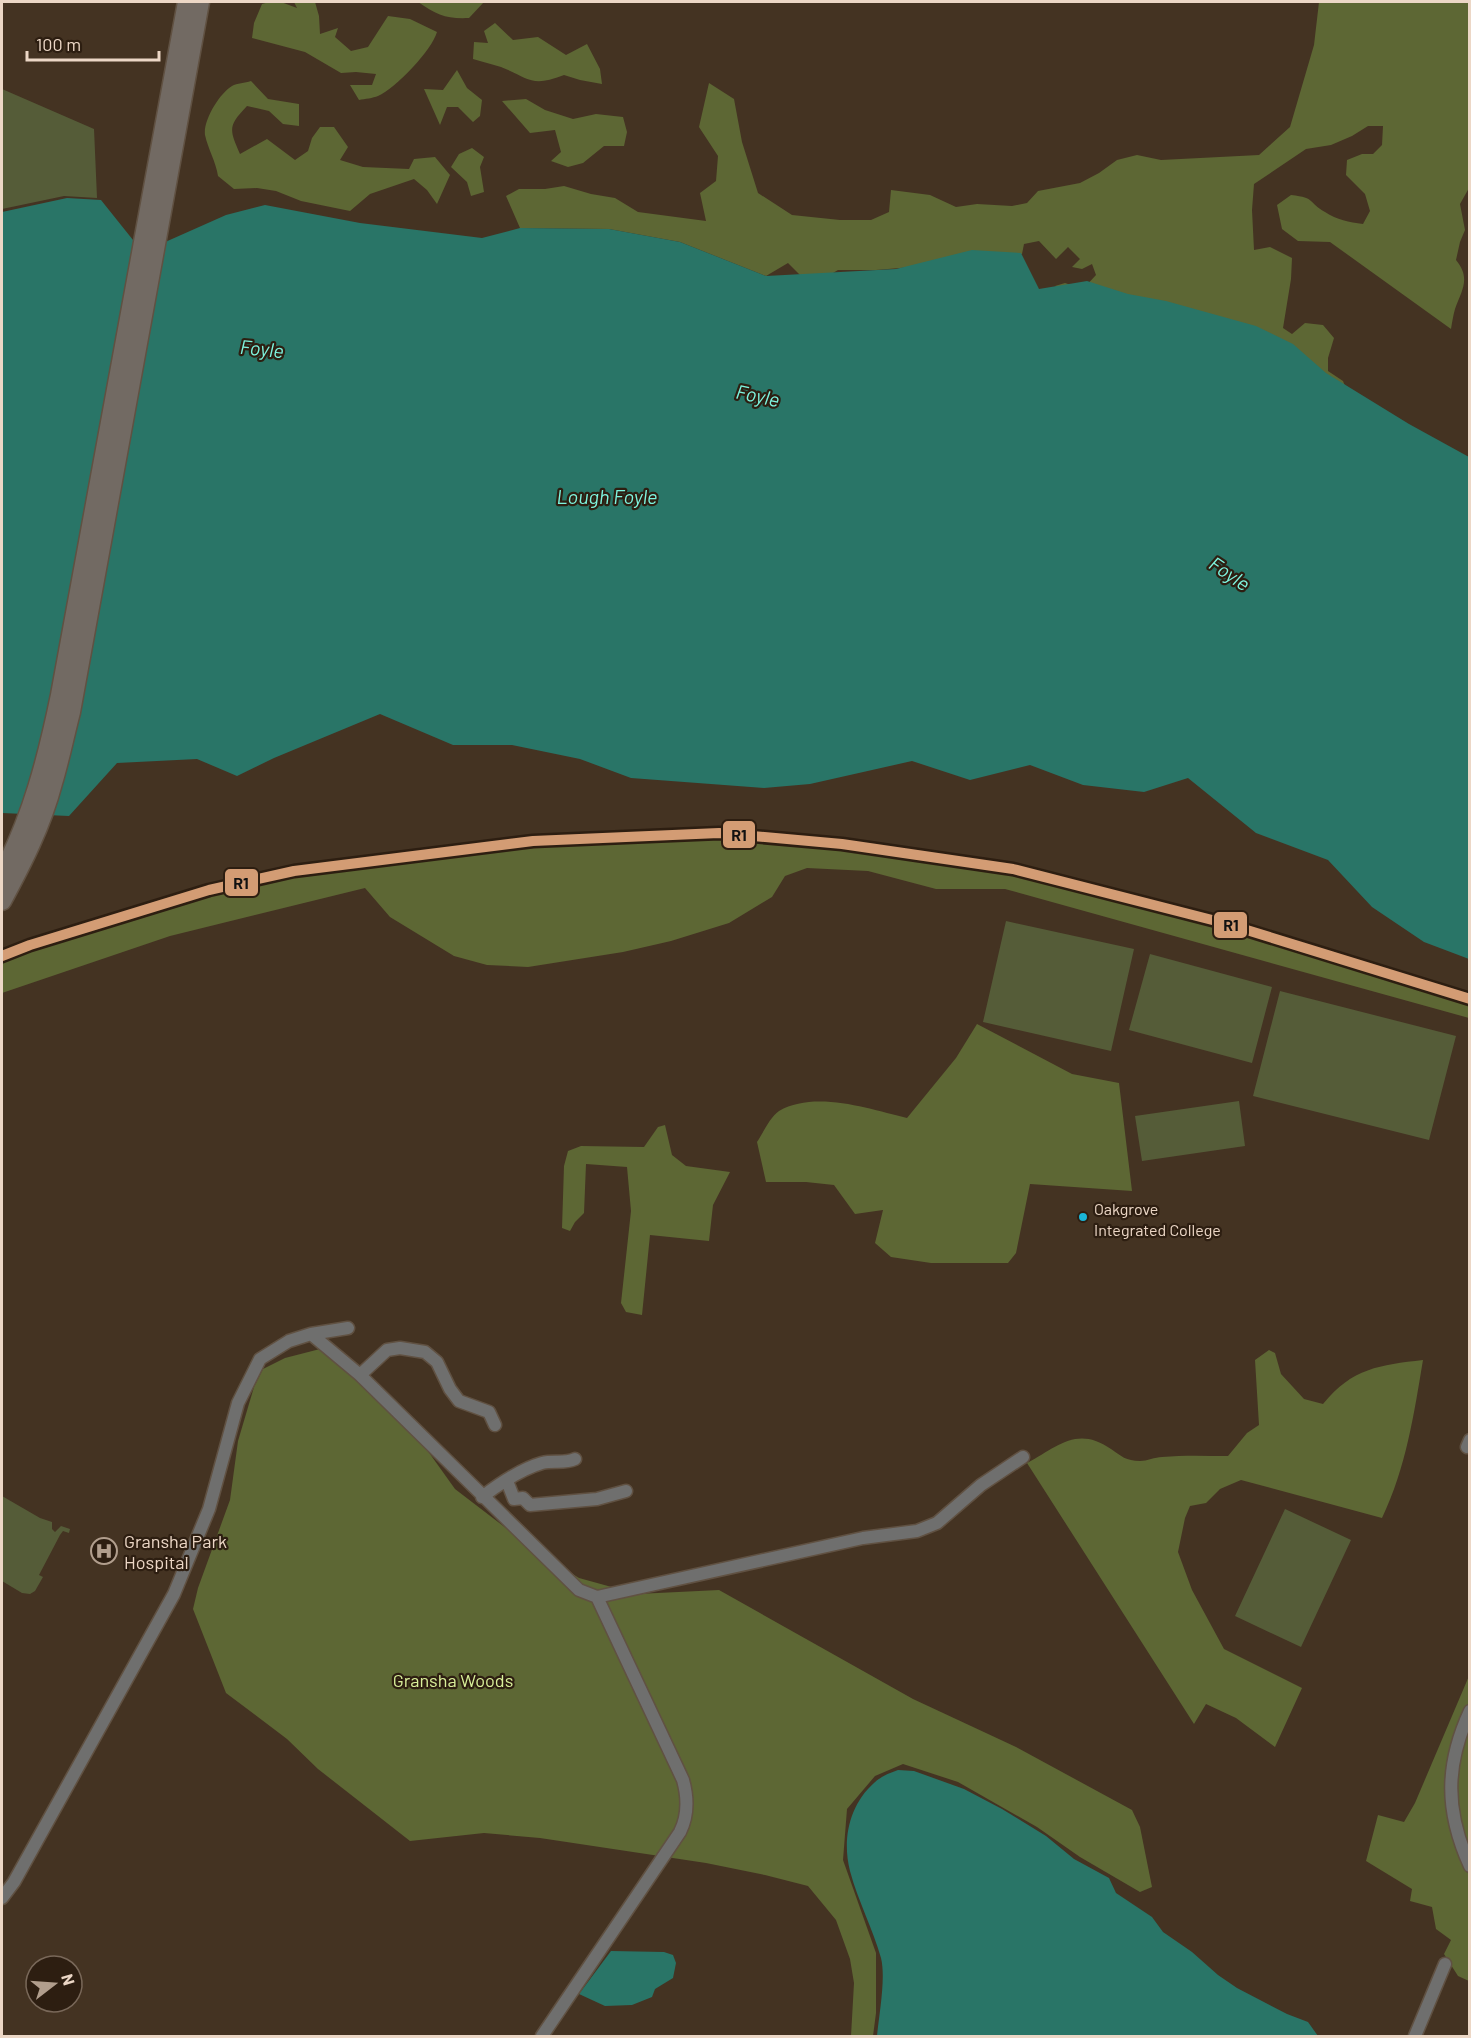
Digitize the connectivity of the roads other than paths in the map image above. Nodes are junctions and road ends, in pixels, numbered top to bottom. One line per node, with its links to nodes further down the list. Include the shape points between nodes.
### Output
1 (187, 2): 3 (highway)
2 (200, 2): 3 (highway)
3 (189, 25): 4 (highway, via 45,766); 5 (highway, via 71,712 38,827)
4 (2, 874)
5 (2, 901)
6 (348, 1328): 7 (street)
7 (311, 1334): 8 (street); 18 (street, via 289,1341 260,1359 238,1403 209,1509 174,1594)
8 (360, 1376): 9 (street, via 387,1350 425,1352 437,1362 459,1401 489,1412); 14 (street)
9 (495, 1425)
10 (1023, 1457): 15 (street, via 981,1485 937,1523 917,1531 863,1538)
11 (575, 1459): 12 (street, via 542,1463)
12 (507, 1480): 13 (street, via 514,1499 523,1498 530,1505 597,1499); 14 (street)
13 (626, 1491)
14 (482, 1497): 15 (street, via 579,1590)
15 (597, 1597): 20 (street, via 683,1780 686,1809 680,1832)
16 (1470, 1711): 17 (street, via 1458,1735 1452,1762 1451,1800 1457,1836)
17 (1470, 1866)
18 (2, 1898)
19 (1445, 1964): 21 (street)
20 (542, 2037)
21 (1414, 2037)

